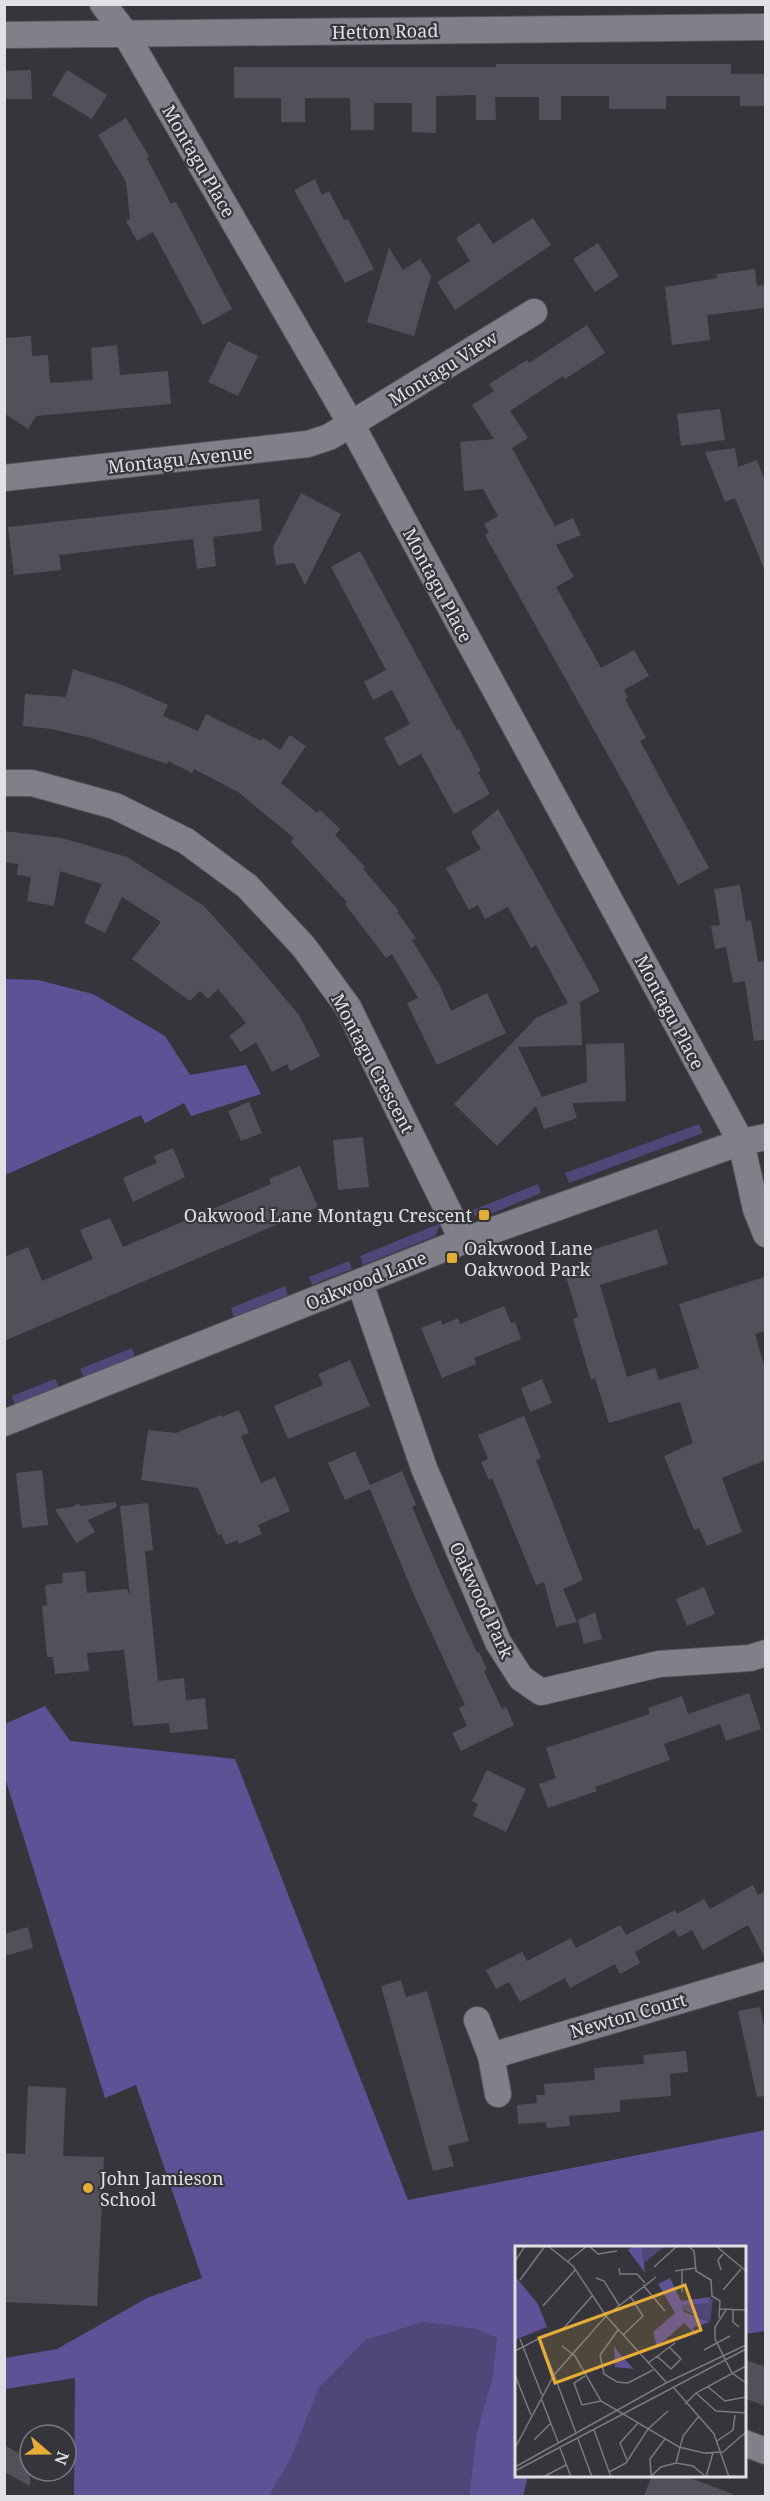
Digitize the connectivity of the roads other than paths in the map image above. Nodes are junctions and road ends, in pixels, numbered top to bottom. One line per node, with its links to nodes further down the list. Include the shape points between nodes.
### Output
1 (103, 4): 3 (street, Montagu Place)
2 (765, 27): 3 (street, Hetton Road)
3 (125, 33): 4 (street, Hetton Road); 6 (street, Montagu Place)
4 (4, 35)
5 (534, 312): 6 (street, Montagu View)
6 (351, 424): 7 (street, Montagu Avenue, via 308,444); 10 (street, Montagu Place)
7 (4, 478)
8 (4, 783): 12 (street, Montagu Crescent, via 32,783 115,806 186,841 247,886 304,947 348,1007)
9 (765, 1137): 10 (street, Oakwood Lane)
10 (741, 1142): 11 (street, Montagu Place); 12 (street, Oakwood Lane)
11 (765, 1234)
12 (463, 1241): 13 (street, Oakwood Lane)
13 (360, 1283): 14 (street, Oakwood Lane); 15 (street, Oakwood Park, via 424,1468 498,1642 521,1678 541,1692 659,1664 750,1658)
14 (4, 1424)
15 (765, 1653)
16 (765, 1975): 18 (street, Newton Court)
17 (477, 2020): 18 (street)
18 (491, 2056): 19 (street)
19 (498, 2094)
20 (746, 2444): 21 (street)
21 (765, 2451)

